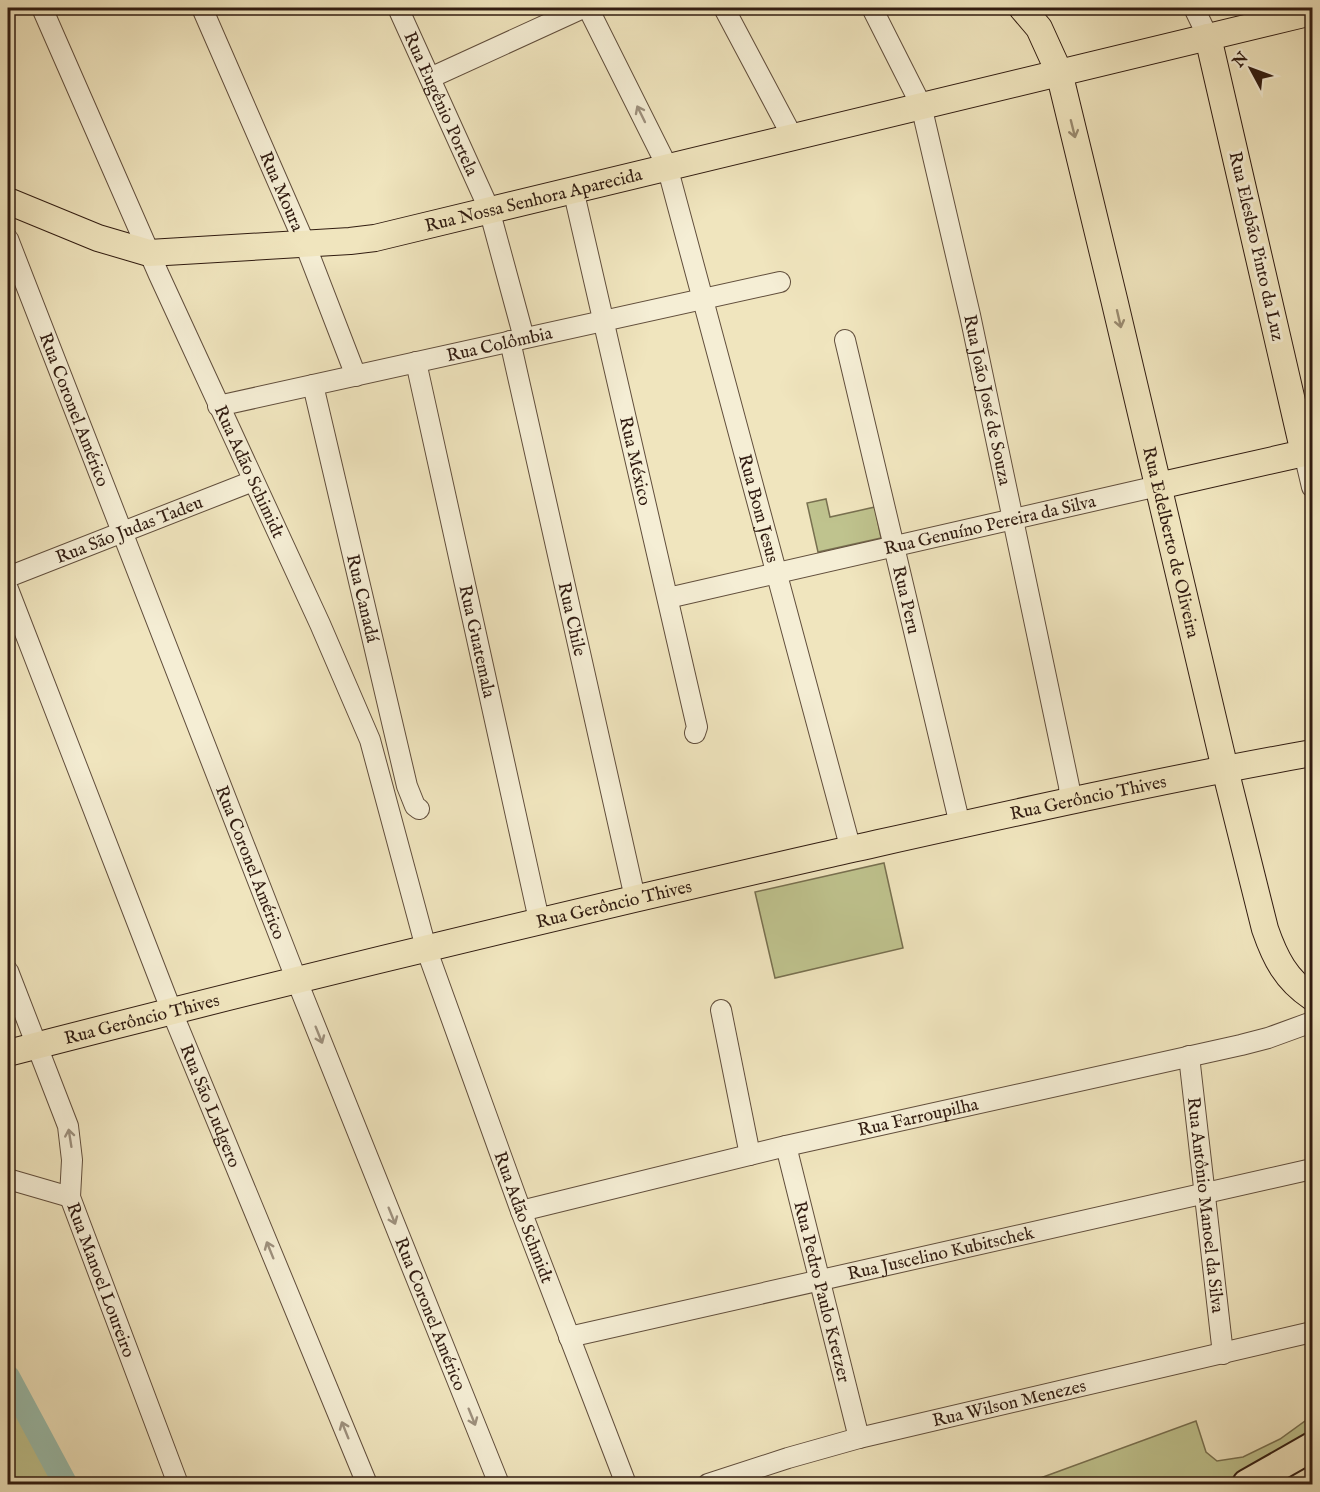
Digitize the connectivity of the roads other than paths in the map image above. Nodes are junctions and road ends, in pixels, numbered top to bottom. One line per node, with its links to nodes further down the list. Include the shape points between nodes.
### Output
1 (42, 8): 23 (street, Rua Adão Schimidt)
2 (202, 8): 22 (street, Rua Moura)
3 (398, 8): 14 (street, Rua Eugênio Portela)
4 (583, 8): 14 (street)
5 (588, 8): 17 (street, Rua Bom Jesus, one-way to 5)
6 (724, 8): 16 (street)
7 (872, 8): 15 (street, Rua João José de Souza)
8 (1022, 8): 11 (main road, Rua Edelberto de Oliveira)
9 (1194, 8): 12 (street, Rua Elesbão Pinto da Luz)
10 (1312, 12): 12 (main road, Rua Nossa Senhora Aparecida)
11 (1037, 18): 13 (main road, Rua Edelberto de Oliveira)
12 (1208, 37): 13 (main road, Rua Nossa Senhora Aparecida); 33 (main road, Rua Elesbão Pinto da Luz)
13 (1059, 72): 15 (main road, Rua Nossa Senhora Aparecida); 35 (main road, Rua Edelberto de Oliveira, one-way to 35)
14 (430, 78): 20 (street, Rua Eugênio Portela)
15 (921, 105): 16 (main road, Rua Nossa Senhora Aparecida); 37 (street, Rua João José de Souza)
16 (792, 136): 17 (main road, Rua Nossa Senhora Aparecida)
17 (667, 166): 18 (main road, Rua Nossa Senhora Aparecida); 25 (street, Rua Bom Jesus)
18 (573, 189): 20 (main road, Rua Nossa Senhora Aparecida); 26 (street, Rua México)
19 (8, 201): 23 (main road, Rua Nossa Senhora Aparecida, via 98,238)
20 (489, 209): 22 (main road, Rua Nossa Senhora Aparecida, via 385,236); 27 (street, Rua Eugênio Portela)
21 (8, 239): 38 (street, Rua Coronel Américo)
22 (305, 244): 23 (main road, Rua Nossa Senhora Aparecida); 30 (street, Rua Moura)
23 (149, 253): 32 (street, Rua Adão Schimidt)
24 (780, 282): 25 (street, Rua Colômbia)
25 (703, 299): 26 (street, Rua Colômbia); 40 (street, Rua Bom Jesus)
26 (604, 321): 27 (street, Rua Colômbia); 43 (street, Rua México)
27 (517, 340): 29 (street, Rua Colômbia); 53 (street, Rua Chile)
28 (845, 340): 39 (street, Rua Peru)
29 (416, 362): 30 (street, Rua Colômbia); 54 (street, Rua Guatemala)
30 (356, 376): 31 (street, Rua Colômbia)
31 (313, 385): 32 (street, Rua Colômbia); 44 (street, Rua Canadá)
32 (218, 406): 34 (street, Rua Adão Schimidt)
33 (1308, 452): 35 (main road, Rua Genuíno Pereira da Silva); 36 (street, Rua Elesbão Pinto da Luz)
34 (253, 481): 38 (street, Rua São Judas Tadeu); 46 (street, Rua Adão Schimidt)
35 (1158, 486): 37 (street, Rua Genuíno Pereira da Silva); 48 (main road, Rua Edelberto de Oliveira)
36 (1312, 487)
37 (1014, 519): 39 (street, Rua Genuíno Pereira da Silva); 49 (street, Rua João José de Souza)
38 (122, 532): 41 (street, Rua São Judas Tadeu); 57 (street, Rua Coronel Américo)
39 (894, 546): 40 (street, Rua Genuíno Pereira da Silva); 51 (street, Rua Peru)
40 (777, 573): 43 (street, Rua Genuíno Pereira da Silva); 52 (street, Rua Bom Jesus)
41 (8, 577)
42 (8, 590): 60 (street, Rua São Ludgero)
43 (668, 598): 45 (street, Rua México)
44 (394, 731): 46 (street); 50 (street, Rua Canadá, via 407,786)
45 (695, 733)
46 (370, 740): 55 (street, Rua Adão Schimidt)
47 (1312, 753): 48 (main road, Rua Gerôncio Thives)
48 (1225, 769): 49 (main road, Rua Gerôncio Thives); 58 (main road, Rua Edelberto de Oliveira, via 1273,953 1290,979)
49 (1070, 801): 51 (main road, Rua Gerôncio Thives)
50 (419, 809)
51 (960, 825): 52 (main road, Rua Gerôncio Thives)
52 (851, 850): 53 (main road, Rua Gerôncio Thives)
53 (635, 898): 54 (main road, Rua Gerôncio Thives)
54 (539, 920): 55 (main road, Rua Gerôncio Thives)
55 (426, 948): 57 (main road, Rua Gerôncio Thives); 71 (street, Rua Adão Schmidt)
56 (8, 971): 62 (street, Rua Manoel Loureiro)
57 (297, 981): 60 (main road, Rua Gerôncio Thives); 81 (street, Rua Coronel Américo, one-way to 81)
58 (1312, 997)
59 (721, 1010): 66 (street)
60 (172, 1012): 62 (main road, Rua Gerôncio Thives); 80 (street, Rua São Ludgero, one-way to 60)
61 (1312, 1022): 64 (street, Rua Farroupilha, via 1268,1038)
62 (38, 1045): 63 (main road, Rua Gerôncio Thives); 70 (street, Rua Manoel Loureiro, one-way to 62, via 70,1138)
63 (8, 1053)
64 (1189, 1056): 65 (street, Rua Farroupilha); 69 (street, Rua Antônio Manoel da Silva)
65 (786, 1146): 66 (street, Rua Farroupilha); 72 (street, Rua Pedro Paulo Kretzer)
66 (750, 1155): 71 (street, Rua Farroupilha)
67 (1312, 1169): 69 (street, Rua Juscelino Kubitschek)
68 (8, 1179): 70 (street)
69 (1203, 1193): 72 (street, Rua Juscelino Kubitschek); 75 (street, Rua Antônio Manoel da Silva)
70 (70, 1197): 79 (street, Rua Manoel Loureiro)
71 (522, 1211): 74 (street, Rua Adão Schmidt)
72 (820, 1280): 74 (street, Rua Juscelino Kubitschek); 76 (street, Rua Pedro Paulo Kretzer)
73 (1312, 1332): 75 (street, Rua Wilson Menezes)
74 (569, 1337): 82 (street, Rua Adão Schmidt)
75 (1222, 1354): 76 (street, Rua Wilson Menezes)
76 (859, 1438): 83 (street, Rua Wilson Menezes)
77 (1312, 1447): 84 (highway)
78 (1312, 1464): 85 (highway)
79 (178, 1485)
80 (367, 1485)
81 (499, 1485)
82 (626, 1485)
83 (708, 1485)
84 (1247, 1485)
85 (1256, 1485)

